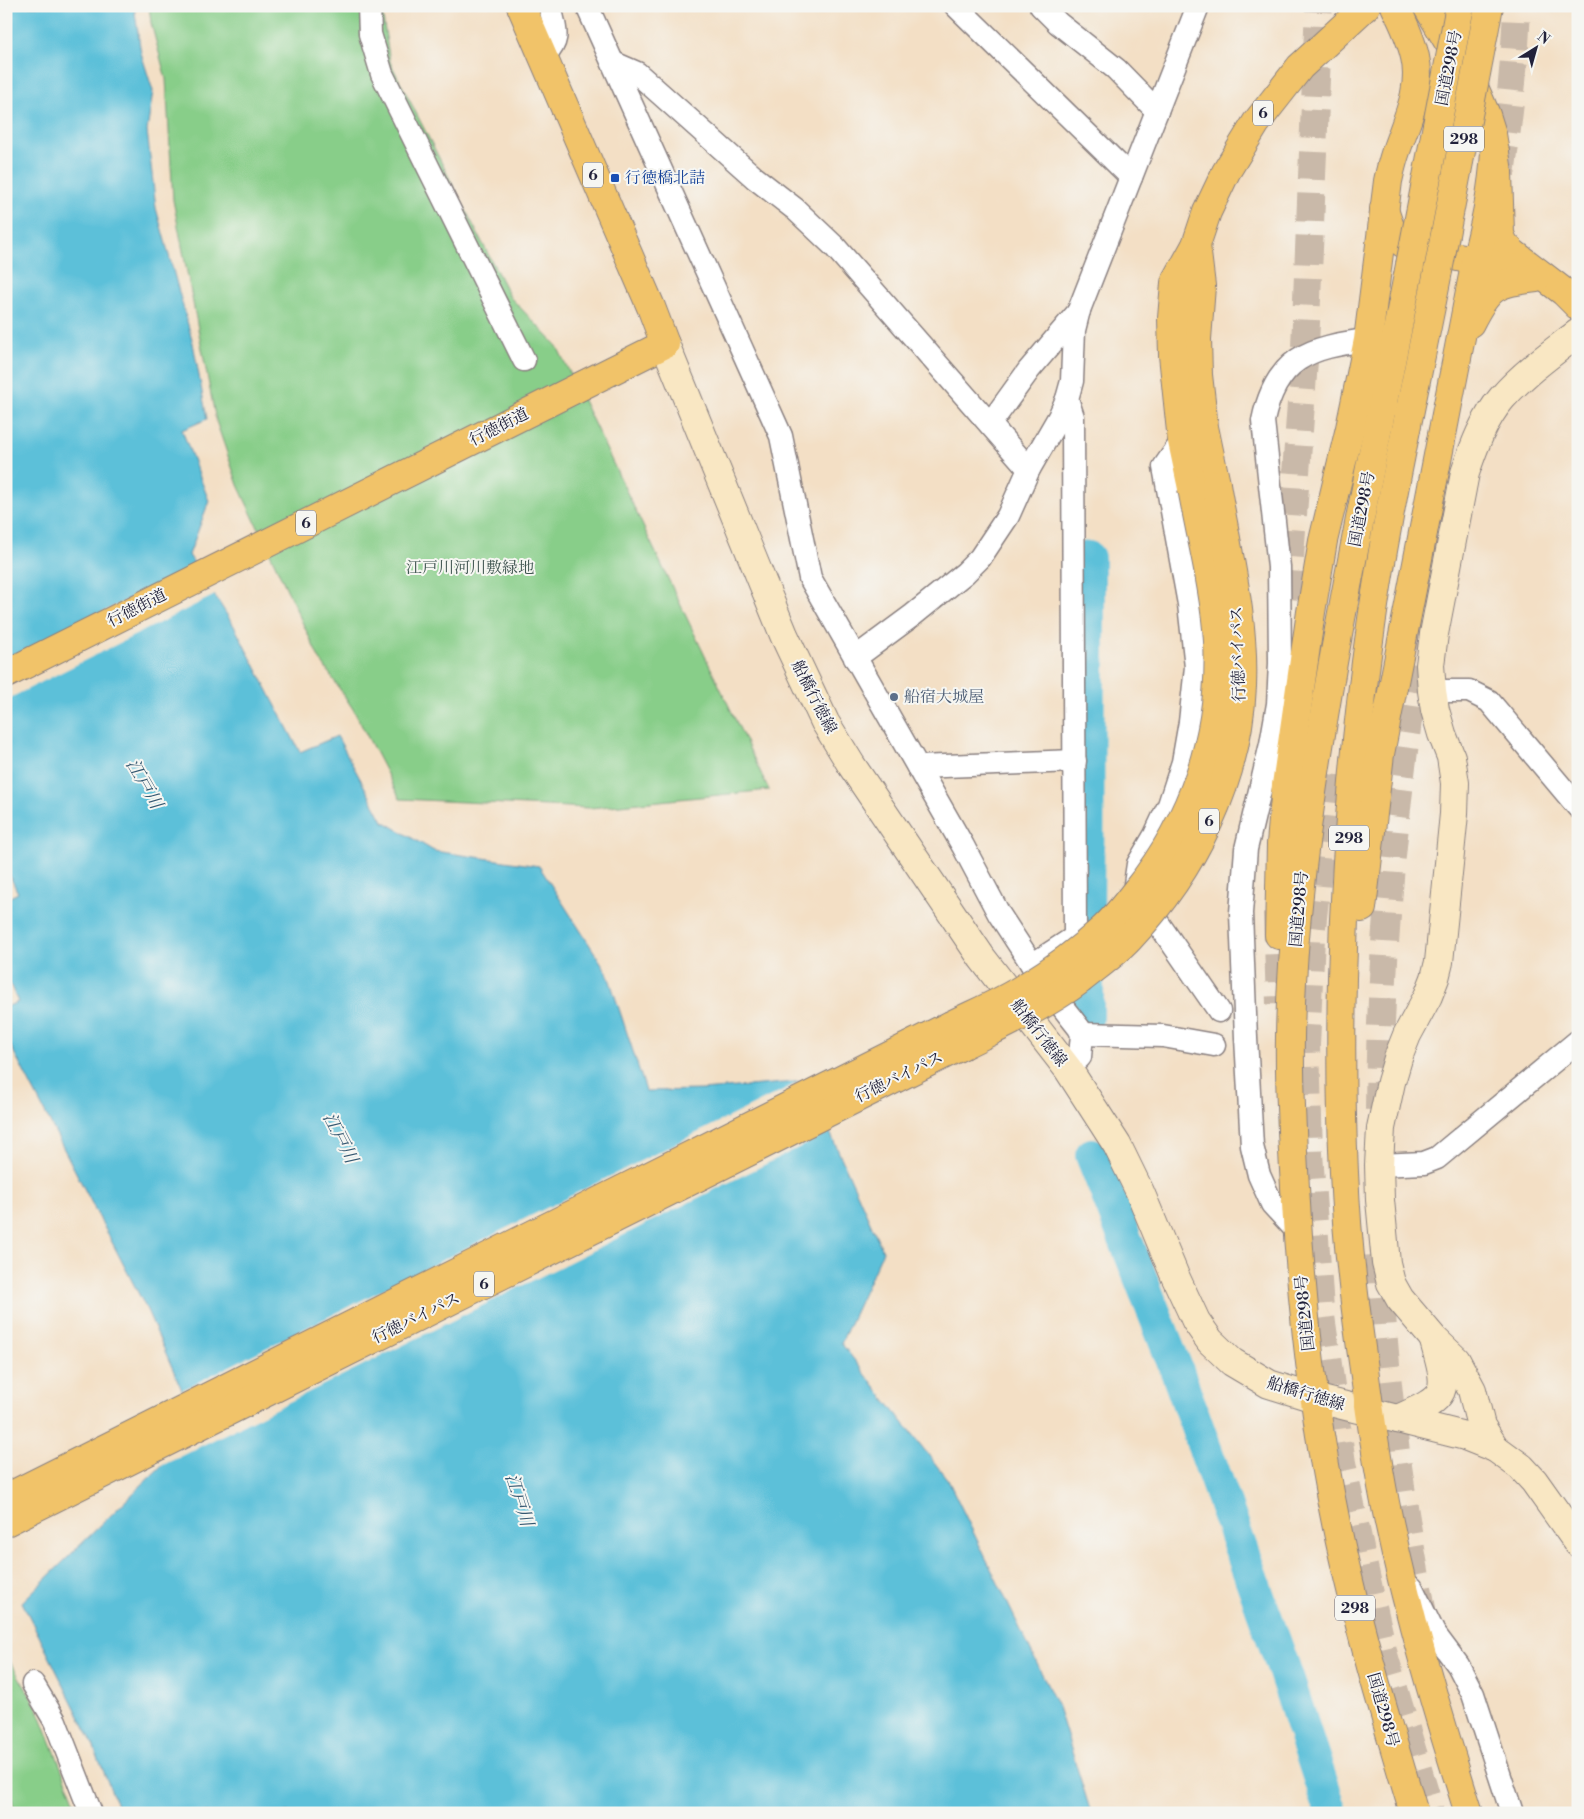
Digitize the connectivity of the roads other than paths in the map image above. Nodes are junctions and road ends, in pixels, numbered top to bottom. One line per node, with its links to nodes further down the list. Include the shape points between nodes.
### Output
1 (368, 6): 28 (street, via 370,34 382,74)
2 (521, 6): 13 (main road, 6)
3 (550, 6): 13 (street, via 557,36)
4 (587, 6): 14 (street)
5 (956, 6): 17 (street)
6 (1041, 6): 15 (street, via 1116,69)
7 (1198, 6): 15 (street)
8 (1366, 6): 19 (main road, 行徳バイパス / 6, via 1300,67 1256,123 1226,172)
9 (1395, 6): 18 (main road, 298, via 1416,58 1417,82 1406,126 1394,155)
10 (1427, 6): 16 (main road, 298, via 1480,97)
11 (1460, 6): 45 (main road, 国道298号 / 298, bridge, via 1318,748 1297,917)
12 (1489, 6): 49 (main road, 国道298号 / 298, bridge, via 1371,625 1356,748 1347,863 1341,1046)
13 (544, 57): 27 (main road, 6)
14 (614, 64): 30 (street, via 637,73 755,178 795,208 835,247); 34 (street, via 781,436 810,578)
15 (1157, 111): 17 (street)
16 (1495, 152): 20 (main road, 298, via 1489,211); 21 (main road, via 1500,192 1500,234 1513,253)
17 (1131, 177): 23 (street)
18 (1384, 209): 20 (main road, via 1388,226 1401,244); 25 (main road, 298)
19 (1196, 245): 31 (main road, 行徳バイパス / 6, via 1175,283 1173,309 1172,355); 33 (main road, 行徳バイパス / 6, via 1201,286 1197,339 1204,427)
20 (1476, 260): 21 (main road); 26 (main road, 298)
21 (1545, 277): 22 (main road); 26 (main road, via 1512,281 1493,288 1481,301)
22 (1578, 306)
23 (1079, 310): 29 (street, via 1074,330 1072,381); 30 (street)
24 (1578, 333): 36 (main road, via 1502,399 1473,448 1434,634 1430,665)
25 (1368, 340): 45 (main road, 298, via 1323,541 1286,785 1279,937); 51 (street, via 1332,344 1307,353 1293,363 1274,386 1263,421 1279,567 1280,663 1275,724 1246,849 1241,913 1244,1000 1252,1146 1259,1175 1272,1204)
26 (1460, 342): 49 (main road, 298, via 1380,754 1368,845 1359,980)
27 (665, 344): 35 (main road, 行徳街道 / 6); 48 (main road, 船橋行徳線, via 784,635 825,722 982,958)
28 (524, 360)
29 (1066, 399): 32 (street); 37 (street, via 1074,417)
30 (990, 424): 32 (street)
31 (1182, 441): 33 (main road, 行徳バイパス / 6); 40 (street, via 1164,467 1189,604 1196,667 1183,762 1169,805 1138,864 1135,884)
32 (1029, 469): 34 (street, via 1008,516 980,558 913,616)
33 (1204, 486): 57 (main road, 行徳バイパス / 6, bridge, via 1218,641 1215,712 1202,768 1182,821 1144,881 1105,927 1023,989); 58 (main road, 行徳バイパス / 6, bridge, via 1236,598 1242,684 1234,745 1216,804 1194,851 1154,910 1113,953 1079,980 1027,1012)
34 (855, 658): 38 (street)
35 (6, 674)
36 (1432, 691): 39 (street, via 1469,691 1489,701); 50 (main road, via 1455,783 1439,962 1436,978 1407,1035 1391,1082 1381,1128)
37 (1075, 761): 38 (street); 41 (street, via 1075,937)
38 (918, 767): 41 (street, via 999,914)
39 (1578, 807)
40 (1143, 900): 42 (street, via 1112,935); 43 (street)
41 (1032, 965): 42 (street)
42 (1046, 986): 44 (street)
43 (1219, 1012)
44 (1082, 1034): 47 (street, via 1163,1036); 48 (street, via 1080,1057)
45 (1290, 1036): 51 (main road, 国道298号 / 298, via 1290,1110)
46 (1578, 1041): 50 (street, via 1437,1158 1424,1163)
47 (1214, 1045)
48 (1068, 1069): 53 (main road, 船橋行徳線, via 1116,1145 1196,1321 1210,1341 1232,1362 1260,1380)
49 (1343, 1122): 54 (main road, 国道298号 / 298, via 1352,1274)
50 (1379, 1165): 52 (main road, via 1386,1263 1391,1283 1400,1299)
51 (1297, 1232): 53 (main road, 国道298号 / 298)
52 (1434, 1339): 55 (main road, via 1443,1372 1441,1391 1426,1406); 56 (main road, via 1456,1360 1472,1390 1481,1426)
53 (1314, 1398): 54 (main road, 船橋行徳線); 63 (main road, 国道298号 / 298, via 1335,1522 1355,1608)
54 (1369, 1412): 55 (main road, 船橋行徳線); 60 (main road, 国道298号 / 298)
55 (1398, 1419): 56 (main road, 船橋行徳線, via 1465,1436)
56 (1495, 1448): 59 (main road, 船橋行徳線, via 1534,1481)
57 (6, 1498)
58 (6, 1522)
59 (1578, 1543)
60 (1396, 1553): 64 (main road, 国道298号 / 298, via 1428,1683); 65 (street, via 1434,1632 1473,1694)
61 (33, 1684): 62 (street, via 55,1722)
62 (90, 1813)
63 (1414, 1813)
64 (1469, 1813)
65 (1512, 1813)

